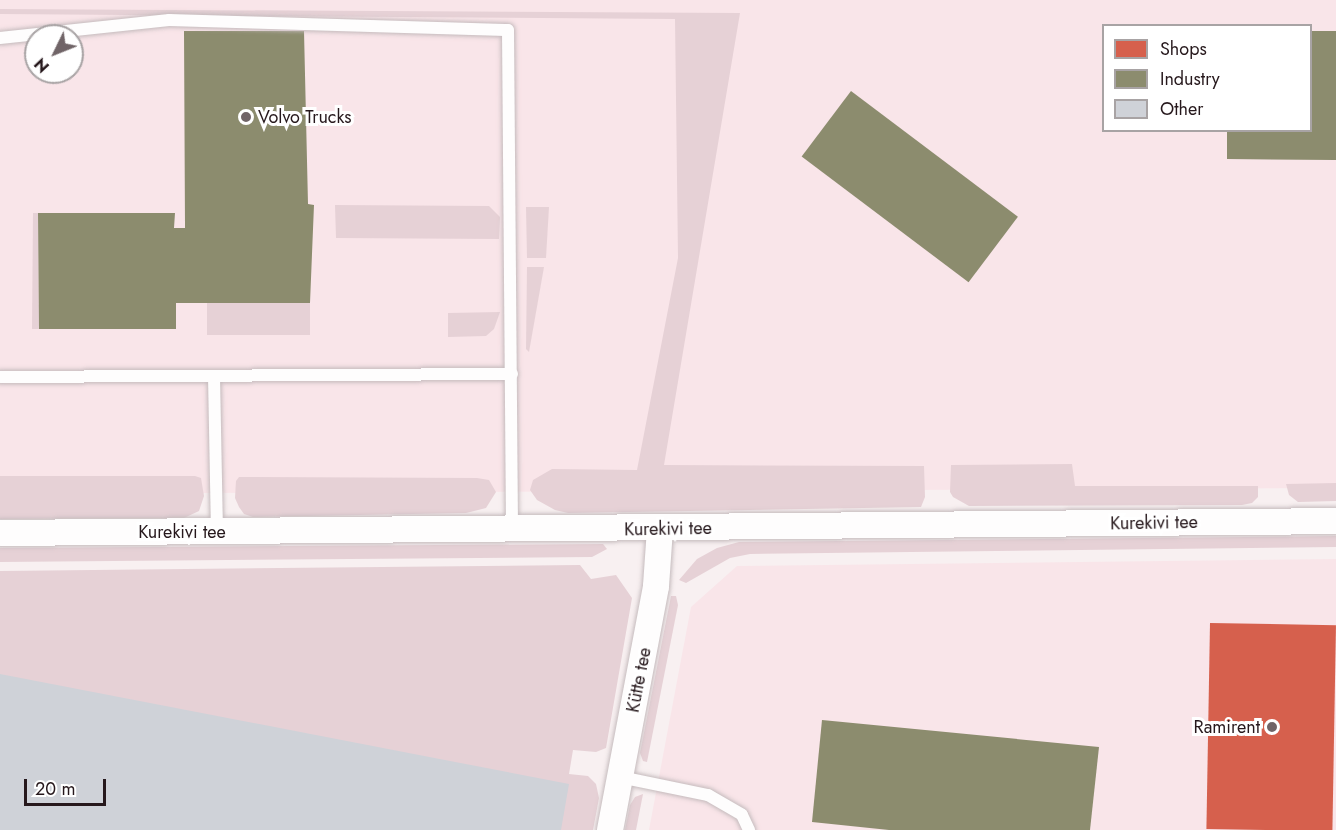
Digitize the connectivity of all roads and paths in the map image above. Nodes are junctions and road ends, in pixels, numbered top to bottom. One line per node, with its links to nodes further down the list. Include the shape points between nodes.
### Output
1 (0, 38): 2 (lane, via 169,20 508,30)
2 (512, 374): 3 (lane); 7 (lane)
3 (214, 376): 4 (lane); 8 (lane)
4 (0, 377)
5 (1336, 521): 6 (street, Kurekivi tee)
6 (660, 529): 7 (street, Kurekivi tee); 10 (street, Kütte tee, via 656,586)
7 (512, 530): 8 (street, Kurekivi tee)
8 (217, 532): 9 (street, Kurekivi tee)
9 (0, 533)
10 (620, 777): 11 (street, Kütte tee); 12 (lane, via 708,795 742,815)
11 (610, 830)
12 (749, 830)

